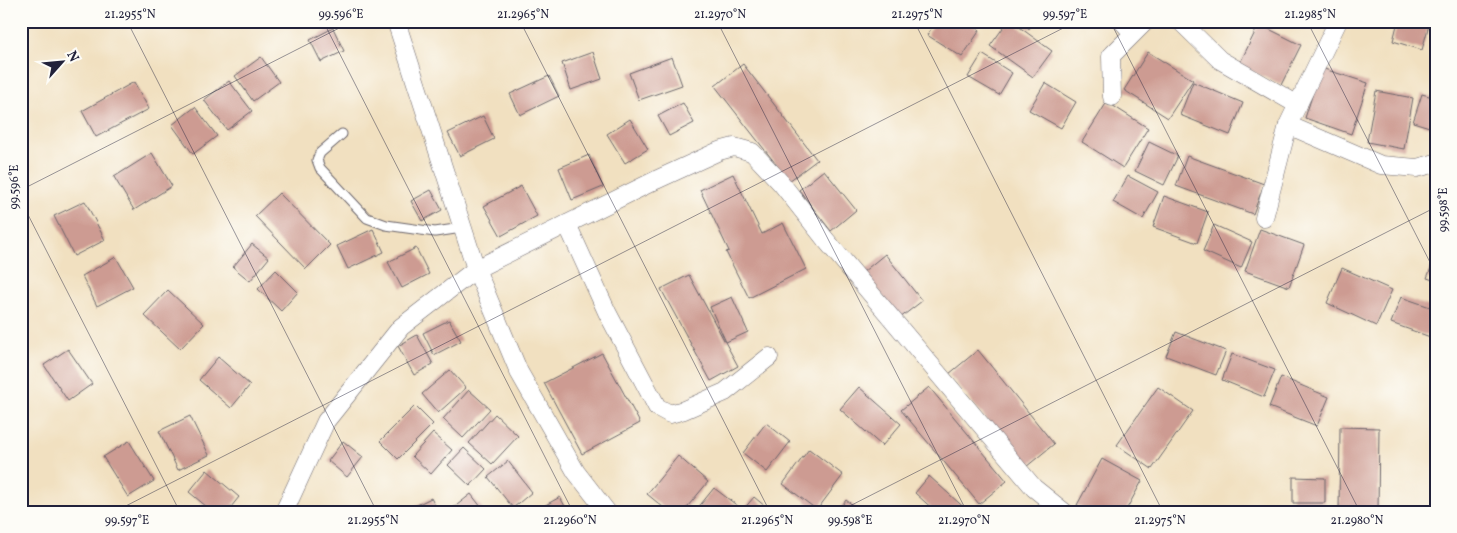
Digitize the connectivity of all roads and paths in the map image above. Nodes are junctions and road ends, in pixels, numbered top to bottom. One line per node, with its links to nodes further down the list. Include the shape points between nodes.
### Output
1 (396, 21): 12 (street)
2 (1180, 21): 6 (street, via 1220,60)
3 (1338, 21): 6 (street)
4 (1134, 25): 5 (street, via 1111,56)
5 (1112, 97)
6 (1298, 105): 7 (street)
7 (1288, 125): 9 (street, via 1381,166 1418,168); 10 (street)
8 (342, 134): 12 (lane, via 320,153 317,160 320,168 367,218 386,225 435,232)
9 (1436, 163)
10 (1264, 218)
11 (567, 224): 13 (street); 14 (street, via 607,312 657,407 670,414 725,392); 17 (street, via 719,151 734,146 752,152 1034,488)
12 (462, 228): 13 (street)
13 (476, 269): 15 (street, via 401,327 326,421); 16 (street, via 519,372 576,472)
14 (769, 357)
15 (284, 512)
16 (607, 512)
17 (1064, 512)

